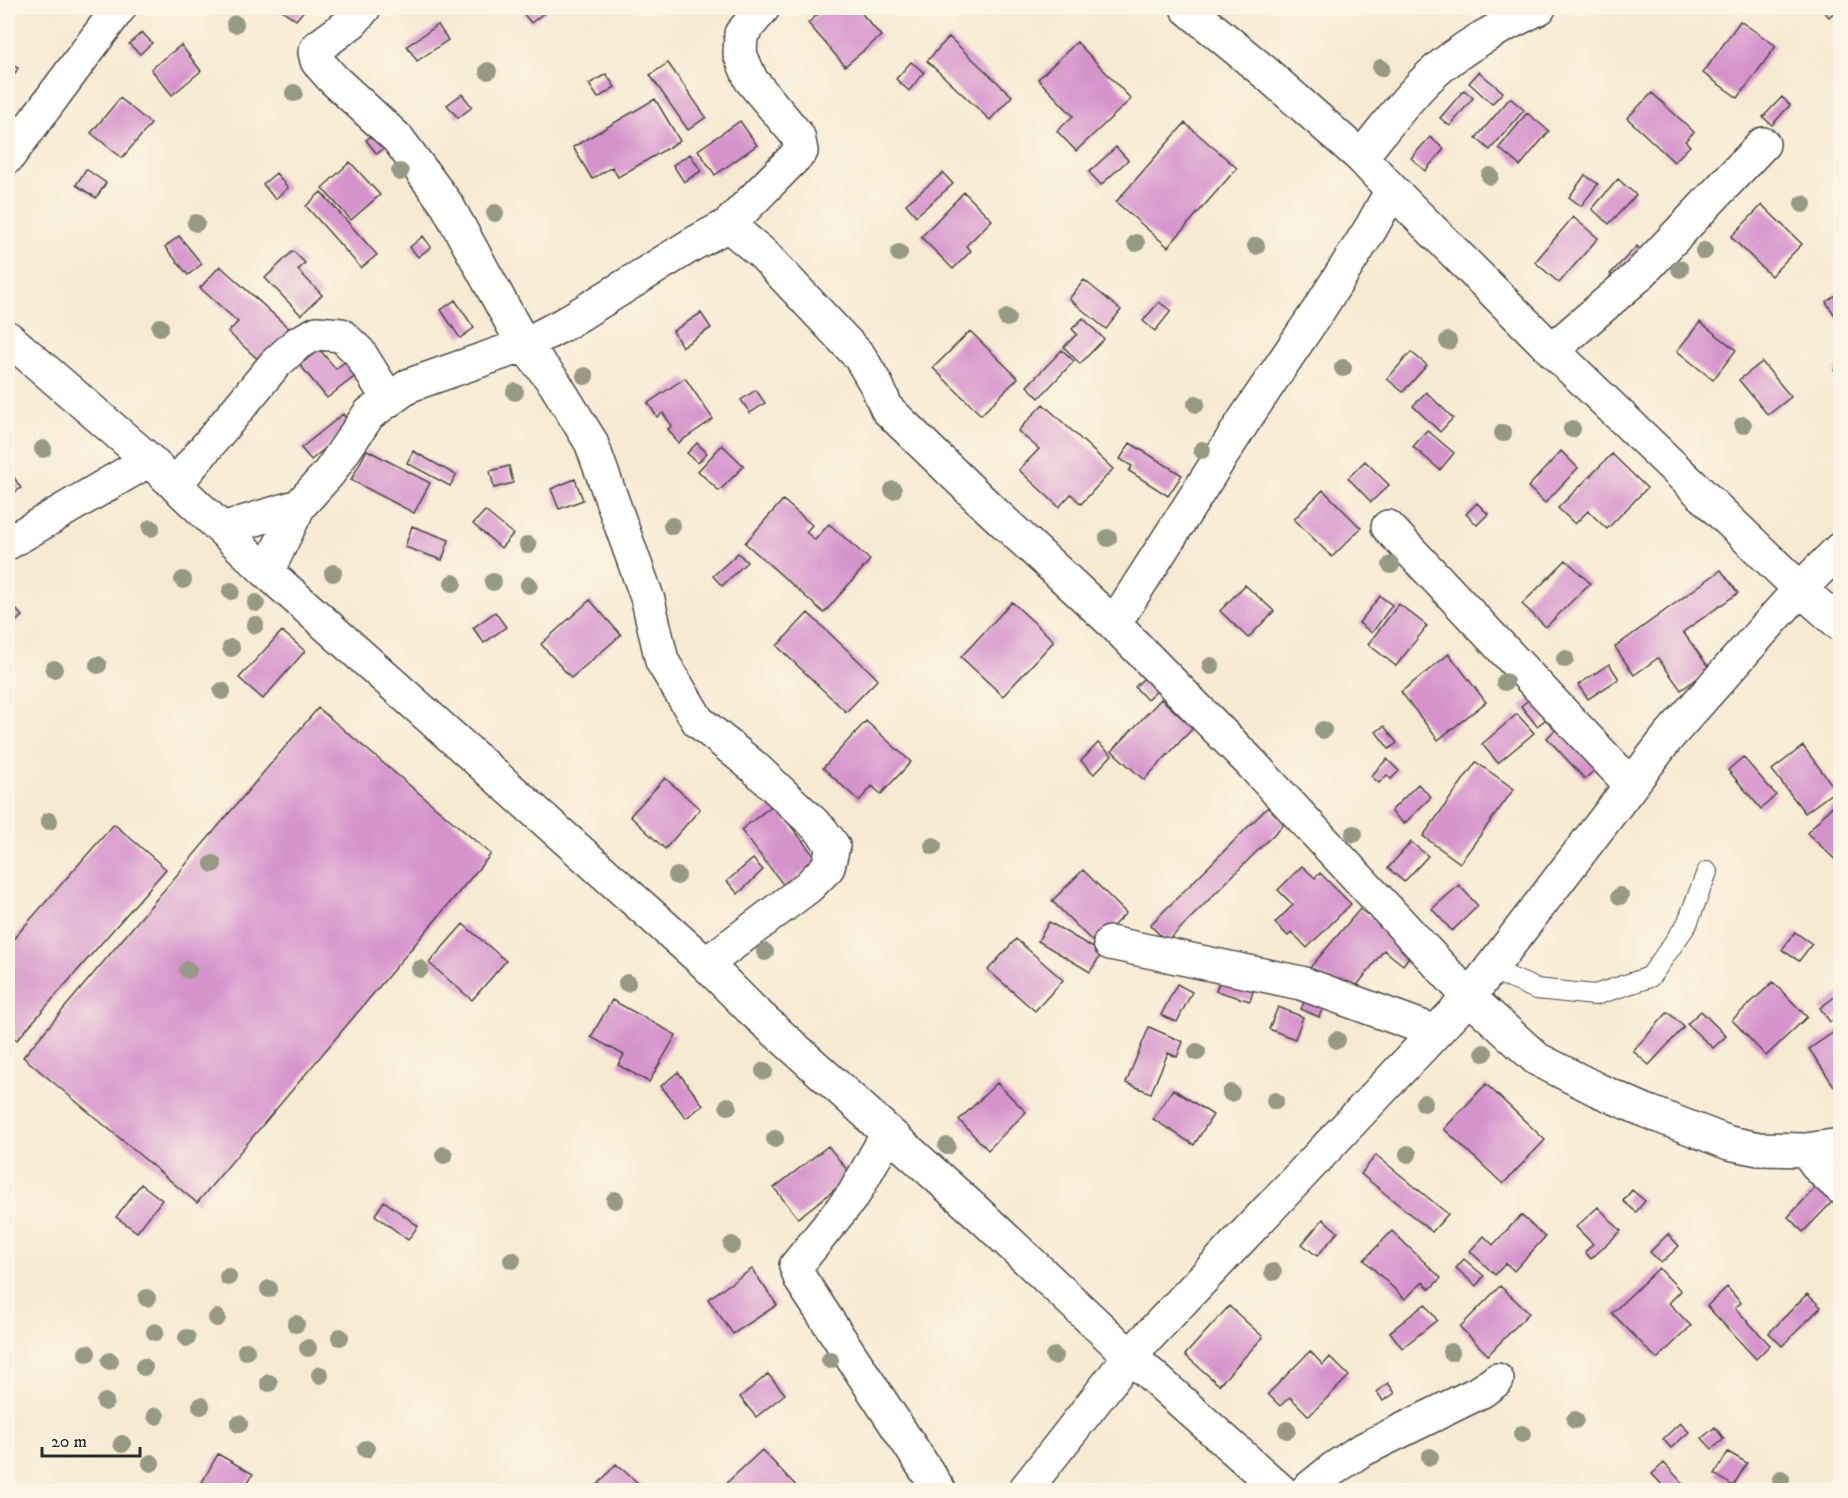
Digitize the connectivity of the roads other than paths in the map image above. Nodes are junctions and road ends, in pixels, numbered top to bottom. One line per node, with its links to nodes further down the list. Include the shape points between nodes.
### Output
1 (119, 8): 7 (street)
2 (364, 8): 12 (street, via 352,22 318,46 317,61 398,139 447,205)
3 (763, 8): 10 (street, via 741,34 740,54 751,80 798,136 801,151)
4 (1187, 8): 8 (street)
5 (1539, 8): 8 (street, via 1488,33 1431,75)
6 (1763, 144): 13 (street, via 1638,276)
7 (8, 157)
8 (1361, 157): 9 (street)
9 (1392, 190): 13 (street); 24 (street, via 1324,302)
10 (728, 225): 12 (street); 24 (street, via 762,254 860,357 887,409)
11 (8, 338): 15 (street)
12 (524, 345): 14 (street, via 410,385); 29 (street, via 554,382 591,442 648,600 662,661 698,721 754,766 833,846 828,867 808,887)
13 (1552, 350): 23 (street)
14 (389, 400): 16 (street, via 359,352 341,335 317,333 298,343 275,364); 17 (street, via 369,414 328,473)
15 (149, 460): 16 (street); 20 (street)
16 (175, 485): 19 (street)
17 (298, 506): 19 (street); 22 (street)
18 (1388, 527): 26 (street)
19 (222, 529): 22 (street)
20 (8, 543)
21 (1840, 549): 23 (street)
22 (267, 572): 29 (street)
23 (1800, 589): 25 (street); 26 (street, via 1668,736)
24 (1114, 624): 31 (street, via 1249,761)
25 (1840, 624)
26 (1631, 785): 30 (street)
27 (1707, 873): 30 (lane, via 1688,924 1650,977 1595,995 1536,989)
28 (1110, 943): 32 (street, via 1301,983)
29 (706, 964): 33 (street)
30 (1490, 969): 31 (street)
31 (1469, 997): 32 (street); 35 (street, via 1537,1059 1598,1090 1729,1143 1759,1149)
32 (1436, 1032): 37 (street)
33 (872, 1118): 37 (street); 39 (street, via 888,1133 854,1194 796,1266 801,1280)
34 (1840, 1145): 35 (street)
35 (1806, 1150): 36 (street)
36 (1840, 1187)
37 (1130, 1356): 40 (street); 41 (street)
38 (1497, 1380): 42 (street, via 1360,1451)
39 (939, 1491)
40 (1025, 1491)
41 (1280, 1491)
42 (1307, 1491)

